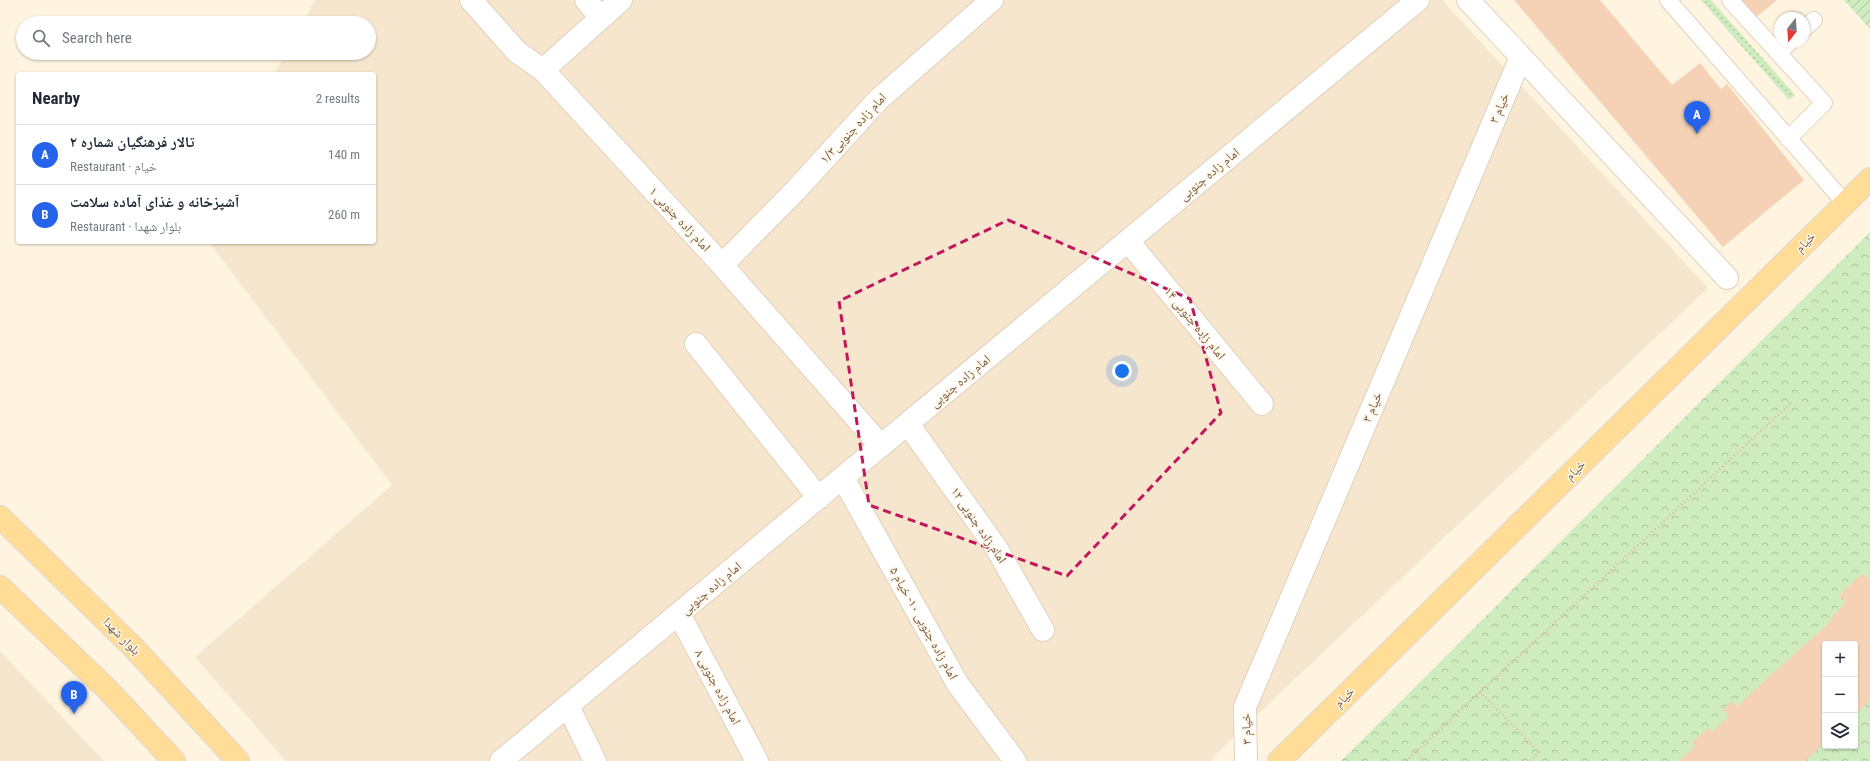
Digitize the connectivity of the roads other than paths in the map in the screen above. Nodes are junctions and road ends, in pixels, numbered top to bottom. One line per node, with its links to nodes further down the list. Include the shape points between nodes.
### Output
1 (471, 0): 13 (street, امام زاده جنوبی ۱, via 517,52)
2 (586, 0): 9 (street)
3 (621, 0): 9 (street)
4 (992, 0): 18 (street, امام زاده جنوبی۱/۳, via 878,100 795,191)
5 (1418, 0): 17 (street, امام زاده جنوبی)
6 (1468, 0): 12 (street)
7 (1668, 0): 14 (lane)
8 (1730, 0): 10 (lane)
9 (601, 18): 13 (street)
10 (1774, 38)
11 (1785, 48): 14 (lane, via 1824,103)
12 (1521, 57): 19 (street); 37 (street, خیام ۳, via 1245,707)
13 (543, 70): 18 (street, امام زاده جنوبی ۱)
14 (1788, 139): 16 (lane)
15 (1870, 179): 16 (main road, خیام)
16 (1845, 203): 38 (main road, خیام)
17 (1128, 241): 21 (street, امام زاده جنوبی ۱۴); 22 (street, امام زاده جنوبی)
18 (722, 265): 23 (street, امام زاده جنوبی ۱)
19 (1727, 278)
20 (696, 344): 25 (street)
21 (1262, 404)
22 (908, 424): 23 (street, امام زاده جنوبی); 29 (street, امام زاده جنوبی ۱۲, via 997,549)
23 (881, 446): 24 (street, امام زاده جنوبی)
24 (843, 478): 25 (street, امام زاده جنوبی); 36 (street, امام زاده جنوبی ۱۰- خیام ۵, via 957,683)
25 (819, 498): 28 (street, امام زاده جنوبی)
26 (0, 516): 32 (main road, بلوار شهدا, via 133,647)
27 (0, 587): 31 (main road, via 107,688)
28 (679, 614): 30 (street, امام زاده جنوبی); 35 (street, امام زاده جنوبی ۸)
29 (1043, 630)
30 (568, 706): 33 (street, امام زاده جنوبی); 34 (street)
31 (174, 761)
32 (238, 761)
33 (501, 761)
34 (594, 761)
35 (757, 761)
36 (1015, 761)
37 (1246, 761)
38 (1279, 761)

